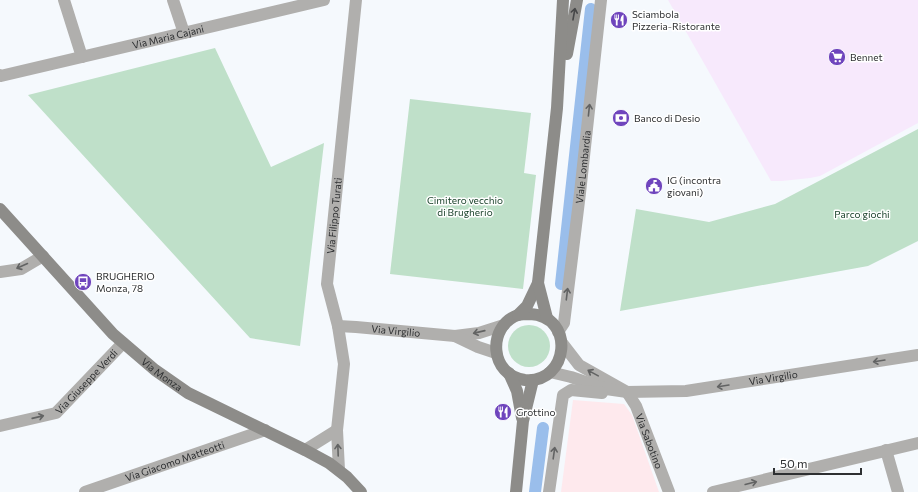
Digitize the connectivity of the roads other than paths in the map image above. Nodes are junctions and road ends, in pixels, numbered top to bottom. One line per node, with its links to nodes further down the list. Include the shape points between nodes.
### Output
1 (64, 0): 10 (street)
2 (173, 0): 9 (street)
3 (324, 0): 8 (street, Via Maria Cajani)
4 (356, 0): 20 (street, Via Filippo Turati, via 327,284)
5 (563, 0): 12 (main road)
6 (577, 0): 12 (main road, one-way to 6)
7 (601, 0): 22 (street, Viale Lombardia, one-way to 7, via 564,323 580,193)
8 (282, 5): 9 (street, Via Maria Cajani)
9 (184, 33): 10 (street, Via Maria Cajani)
10 (82, 57): 11 (street, Via Maria Cajani)
11 (6, 74)
12 (557, 108): 16 (main road)
13 (0, 209): 14 (main road, Via Monza)
14 (43, 256): 15 (street, one-way to 15, via 21,268); 23 (main road, Via Monza)
15 (0, 272)
16 (538, 283): 17 (main road, via 527,306); 18 (main road)
17 (518, 316): 18 (main road, via 538,314); 19 (main road)
18 (548, 318): 22 (main road)
19 (504, 325): 21 (street, Via Virgilio, one-way to 21); 24 (main road, via 497,338)
20 (338, 326): 21 (street, Via Virgilio); 33 (street, Via Filippo Turati, via 344,364)
21 (455, 336): 24 (street, Via Virgilio)
22 (560, 337): 26 (main road, via 561,354); 29 (street, Via Virgilio, one-way to 22, via 579,365)
23 (123, 343): 31 (street, Via Giuseppe Verdi, one-way to 23, via 56,413); 32 (main road, Via Monza, via 177,386)
24 (496, 353): 27 (main road, via 503,368)
25 (918, 355): 29 (street, Via Virgilio, one-way to 29, via 686,392)
26 (550, 372): 28 (main road); 29 (street, Via Virgilio, via 606,389)
27 (509, 373): 28 (main road, via 524,380); 30 (main road, via 517,392)
28 (533, 380): 30 (main road)
29 (627, 392): 41 (street, one-way to 29, via 562,395 572,390 612,394); 42 (street, Via Sabotino, via 636,406)
30 (523, 421): 40 (main road)
31 (0, 426)
32 (265, 430): 35 (main road, Via Monza); 38 (street, Via Giacomo Matteotti)
33 (337, 430): 35 (street); 37 (street, Via Filippo Turati, one-way to 33)
34 (918, 442): 36 (street)
35 (305, 450): 37 (main road, Via Monza)
36 (886, 450): 43 (street, one-way to 36); 44 (street)
37 (339, 470): 39 (main road, Via Monza)
38 (85, 492)
39 (361, 492)
40 (516, 492)
41 (549, 492)
42 (669, 492)
43 (713, 492)
44 (898, 492)

